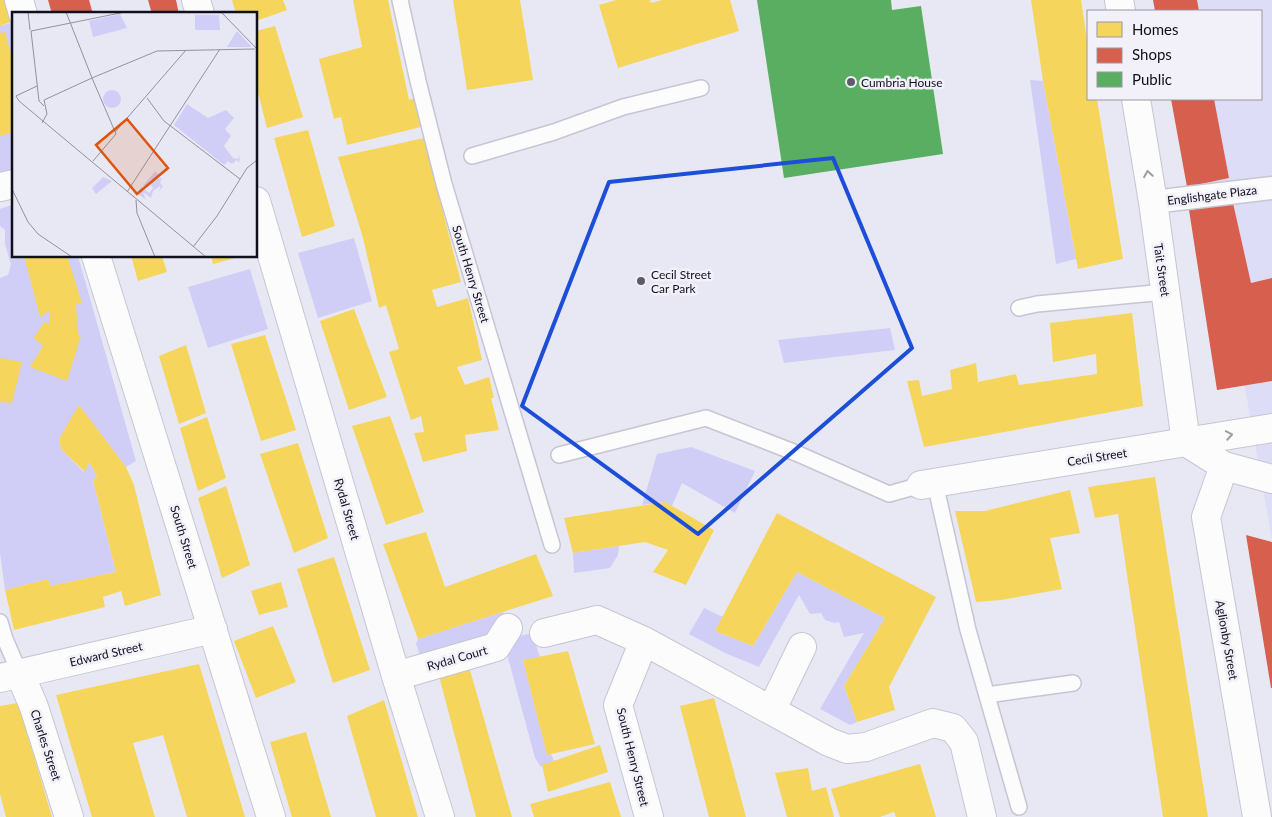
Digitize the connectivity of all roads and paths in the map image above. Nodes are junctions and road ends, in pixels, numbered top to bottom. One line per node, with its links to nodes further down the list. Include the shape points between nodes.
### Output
1 (400, 0): 17 (lane, South Henry Street, via 444,184)
2 (701, 88): 4 (lane, via 623,106 554,132)
3 (1136, 100): 6 (street, Tait Street, one-way to 3)
4 (472, 156)
5 (1272, 188): 6 (street, Englishgate Plaza)
6 (1153, 202): 9 (street, Tait Street)
7 (258, 208): 25 (street, Rydal Street)
8 (97, 258): 20 (street, South Street)
9 (1165, 292): 10 (lane); 12 (street, Tait Street)
10 (1019, 308)
11 (1272, 428): 12 (street, Cecil Street, one-way to 11)
12 (1186, 442): 14 (street); 16 (street, Cecil Street)
13 (559, 455): 16 (lane, via 706,418 889,494)
14 (1224, 466): 15 (street); 35 (street, Aglionby Street, via 1206,517)
15 (1272, 480)
16 (928, 484): 27 (lane)
17 (552, 545)
18 (0, 622): 24 (lane)
19 (508, 628): 25 (street, Rydal Court, via 496,647)
20 (212, 629): 24 (street, Edward Street); 31 (street, South Street)
21 (544, 633): 22 (street, via 597,620)
22 (644, 641): 28 (street); 33 (street, South Henry Street, via 618,705)
23 (802, 647): 28 (street)
24 (10, 676): 30 (street, Charles Street, via 34,707)
25 (396, 676): 32 (street, Rydal Street)
26 (1073, 683): 27 (lane)
27 (986, 695): 29 (lane)
28 (772, 710): 34 (street, via 846,749 866,746 933,723 954,728 964,742)
29 (1019, 807)
30 (70, 817)
31 (271, 817)
32 (440, 817)
33 (649, 817)
34 (982, 817)
35 (1257, 817)

